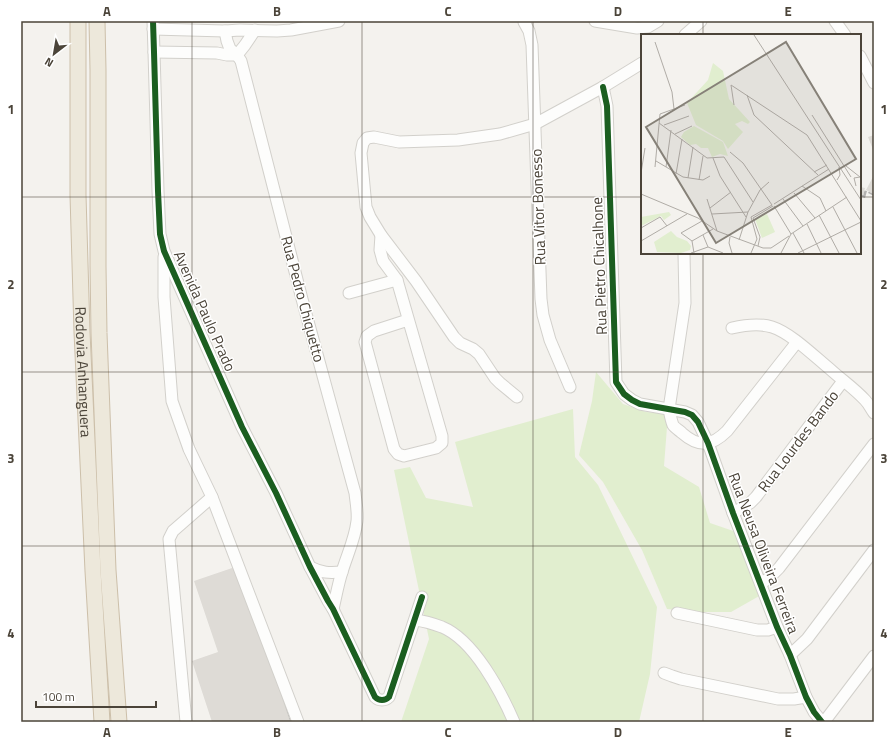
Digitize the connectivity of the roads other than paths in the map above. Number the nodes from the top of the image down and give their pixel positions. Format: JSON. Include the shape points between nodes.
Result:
{"nodes":[{"id":1,"x":70,"y":21,"type":"edge"},
{"id":2,"x":78,"y":21,"type":"edge"},
{"id":3,"x":97,"y":21,"type":"edge"},
{"id":4,"x":104,"y":21,"type":"edge"},
{"id":5,"x":334,"y":21,"type":"edge"},
{"id":6,"x":595,"y":21,"type":"edge"},
{"id":7,"x":658,"y":21,"type":"edge"},
{"id":8,"x":701,"y":21,"type":"edge"},
{"id":9,"x":835,"y":21,"type":"edge"},
{"id":10,"x":523,"y":22,"type":"edge"},
{"id":11,"x":153,"y":25,"type":"edge"},
{"id":12,"x":225,"y":30,"type":"junction"},
{"id":13,"x":256,"y":30,"type":"junction"},
{"id":14,"x":686,"y":34,"type":"edge"},
{"id":15,"x":844,"y":34,"type":"edge"},
{"id":16,"x":154,"y":52,"type":"junction"},
{"id":17,"x":237,"y":54,"type":"junction"},
{"id":18,"x":861,"y":57,"type":"edge"},
{"id":19,"x":78,"y":59,"type":"junction"},
{"id":20,"x":641,"y":64,"type":"edge"},
{"id":21,"x":98,"y":70,"type":"junction"},
{"id":22,"x":871,"y":71,"type":"edge"},
{"id":23,"x":874,"y":83,"type":"edge"},
{"id":24,"x":603,"y":87,"type":"junction"},
{"id":25,"x":535,"y":124,"type":"junction"},
{"id":26,"x":381,"y":235,"type":"junction"},
{"id":27,"x":164,"y":251,"type":"junction"},
{"id":28,"x":684,"y":254,"type":"edge"},
{"id":29,"x":174,"y":274,"type":"junction"},
{"id":30,"x":397,"y":280,"type":"junction"},
{"id":31,"x":349,"y":293,"type":"dead end"},
{"id":32,"x":164,"y":297,"type":"junction"},
{"id":33,"x":408,"y":320,"type":"junction"},
{"id":34,"x":732,"y":328,"type":"dead end"},
{"id":35,"x":797,"y":342,"type":"junction"},
{"id":36,"x":843,"y":381,"type":"junction"},
{"id":37,"x":570,"y":387,"type":"dead end"},
{"id":38,"x":517,"y":397,"type":"dead end"},
{"id":39,"x":669,"y":409,"type":"junction"},
{"id":40,"x":874,"y":413,"type":"edge"},
{"id":41,"x":708,"y":443,"type":"junction"},
{"id":42,"x":874,"y":444,"type":"edge"},
{"id":43,"x":212,"y":497,"type":"junction"},
{"id":44,"x":733,"y":513,"type":"junction"},
{"id":45,"x":874,"y":550,"type":"edge"},
{"id":46,"x":310,"y":567,"type":"junction"},
{"id":47,"x":342,"y":572,"type":"junction"},
{"id":48,"x":761,"y":584,"type":"junction"},
{"id":49,"x":322,"y":590,"type":"junction"},
{"id":50,"x":337,"y":592,"type":"junction"},
{"id":51,"x":422,"y":597,"type":"dead end"},
{"id":52,"x":333,"y":609,"type":"junction"},
{"id":53,"x":677,"y":612,"type":"dead end"},
{"id":54,"x":415,"y":620,"type":"junction"},
{"id":55,"x":778,"y":627,"type":"junction"},
{"id":56,"x":790,"y":655,"type":"junction"},
{"id":57,"x":874,"y":656,"type":"edge"},
{"id":58,"x":664,"y":673,"type":"dead end"},
{"id":59,"x":806,"y":697,"type":"junction"},
{"id":60,"x":102,"y":722,"type":"edge"},
{"id":61,"x":119,"y":722,"type":"edge"},
{"id":62,"x":186,"y":722,"type":"edge"},
{"id":63,"x":298,"y":722,"type":"edge"},
{"id":64,"x":514,"y":722,"type":"edge"},
{"id":65,"x":823,"y":722,"type":"edge"}],
"edges":[{"from":1,"to":19,"type":"highway","via":[[72,48]]},
{"from":2,"to":19,"type":"highway","name":"Rodovia Anhanguera"},
{"from":3,"to":21,"type":"highway","name":"Rodovia Anhanguera"},
{"from":4,"to":21,"type":"highway","via":[[104,62]]},
{"from":5,"to":13,"type":"street","via":[[291,30]]},
{"from":6,"to":7,"type":"street","via":[[637,28],[648,27]]},
{"from":8,"to":14,"type":"street"},
{"from":9,"to":15,"type":"street"},
{"from":10,"to":25,"type":"street","name":"Rua Vitor Bonesso","via":[[532,45]]},
{"from":11,"to":12,"type":"street"},
{"from":11,"to":16,"type":"street","name":"Avenida Paulo Prado"},
{"from":12,"to":13,"type":"street"},
{"from":12,"to":17,"type":"street","name":"Rua Pedro Chiquetto","via":[[230,49]]},
{"from":13,"to":17,"type":"street"},
{"from":16,"to":17,"type":"street"},
{"from":16,"to":27,"type":"street","name":"Avenida Paulo Prado","via":[[158,198],[160,234]]},
{"from":17,"to":47,"type":"street","name":"Rua Pedro Chiquetto","via":[[241,61],[355,493],[357,520]]},
{"from":18,"to":22,"type":"street"},
{"from":19,"to":60,"type":"highway","name":"Rodovia Anhanguera","via":[[82,332]]},
{"from":20,"to":24,"type":"street"},
{"from":21,"to":61,"type":"highway","name":"Rodovia Anhanguera","via":[[99,333],[109,578]]},
{"from":22,"to":23,"type":"street"},
{"from":24,"to":25,"type":"street"},
{"from":24,"to":39,"type":"street","name":"Rua Pietro Chicalhone","via":[[606,106],[616,382],[624,394],[636,402]]},
{"from":25,"to":26,"type":"street","via":[[500,134],[458,140],[399,142],[374,136],[367,138],[360,153],[366,206]]},
{"from":25,"to":37,"type":"street","name":"Rua Vitor Bonesso","via":[[544,315],[550,340]]},
{"from":26,"to":30,"type":"street","via":[[380,250],[383,261]]},
{"from":26,"to":38,"type":"street","via":[[454,337],[479,354],[495,378]]},
{"from":27,"to":29,"type":"street","name":"Avenida Paulo Prado"},
{"from":27,"to":32,"type":"street"},
{"from":28,"to":39,"type":"street","via":[[685,303]]},
{"from":29,"to":32,"type":"street"},
{"from":29,"to":46,"type":"street","name":"Avenida Paulo Prado","via":[[242,427]]},
{"from":30,"to":31,"type":"street"},
{"from":30,"to":33,"type":"street"},
{"from":32,"to":43,"type":"street","via":[[172,402],[189,449]]},
{"from":33,"to":33,"type":"street","via":[[442,443],[436,448],[404,456],[394,449],[365,342],[367,336],[374,331]]},
{"from":34,"to":35,"type":"street","via":[[766,326]]},
{"from":35,"to":36,"type":"street"},
{"from":35,"to":41,"type":"street","via":[[727,431],[720,438]]},
{"from":36,"to":40,"type":"street","via":[[865,400]]},
{"from":36,"to":44,"type":"street","name":"Rua Lourdes Bando","via":[[756,497]]},
{"from":39,"to":41,"type":"street","name":"Rua Neusa Oliveira Ferreira","via":[[692,415]]},
{"from":39,"to":41,"type":"street","via":[[674,425],[685,436],[697,443]]},
{"from":41,"to":44,"type":"street","name":"Rua Neusa Oliveira Ferreira"},
{"from":42,"to":48,"type":"street","via":[[779,568]]},
{"from":43,"to":62,"type":"street","via":[[173,532],[169,539]]},
{"from":43,"to":63,"type":"street"},
{"from":44,"to":48,"type":"street","name":"Rua Neusa Oliveira Ferreira"},
{"from":45,"to":56,"type":"street","via":[[807,638]]},
{"from":46,"to":47,"type":"street","via":[[327,573]]},
{"from":46,"to":49,"type":"street","name":"Avenida Paulo Prado"},
{"from":47,"to":50,"type":"street","name":"Rua Pedro Chiquetto"},
{"from":48,"to":55,"type":"street","name":"Rua Neusa Oliveira Ferreira"},
{"from":49,"to":50,"type":"street","via":[[328,594]]},
{"from":49,"to":52,"type":"street","name":"Avenida Paulo Prado"},
{"from":50,"to":52,"type":"street","name":"Rua Pedro Chiquetto"},
{"from":51,"to":54,"type":"street"},
{"from":52,"to":54,"type":"street","name":"Avenida Paulo Prado","via":[[375,697],[381,700],[389,697]]},
{"from":53,"to":55,"type":"street","via":[[757,630]]},
{"from":54,"to":64,"type":"street","via":[[443,627],[458,637],[475,654],[500,692]]},
{"from":55,"to":56,"type":"street","name":"Rua Neusa Oliveira Ferreira"},
{"from":56,"to":59,"type":"street","name":"Rua Neusa Oliveira Ferreira"},
{"from":57,"to":65,"type":"street"},
{"from":58,"to":59,"type":"street","via":[[681,679],[778,698]]},
{"from":59,"to":65,"type":"street","name":"Rua Neusa Oliveira Ferreira"}]}
